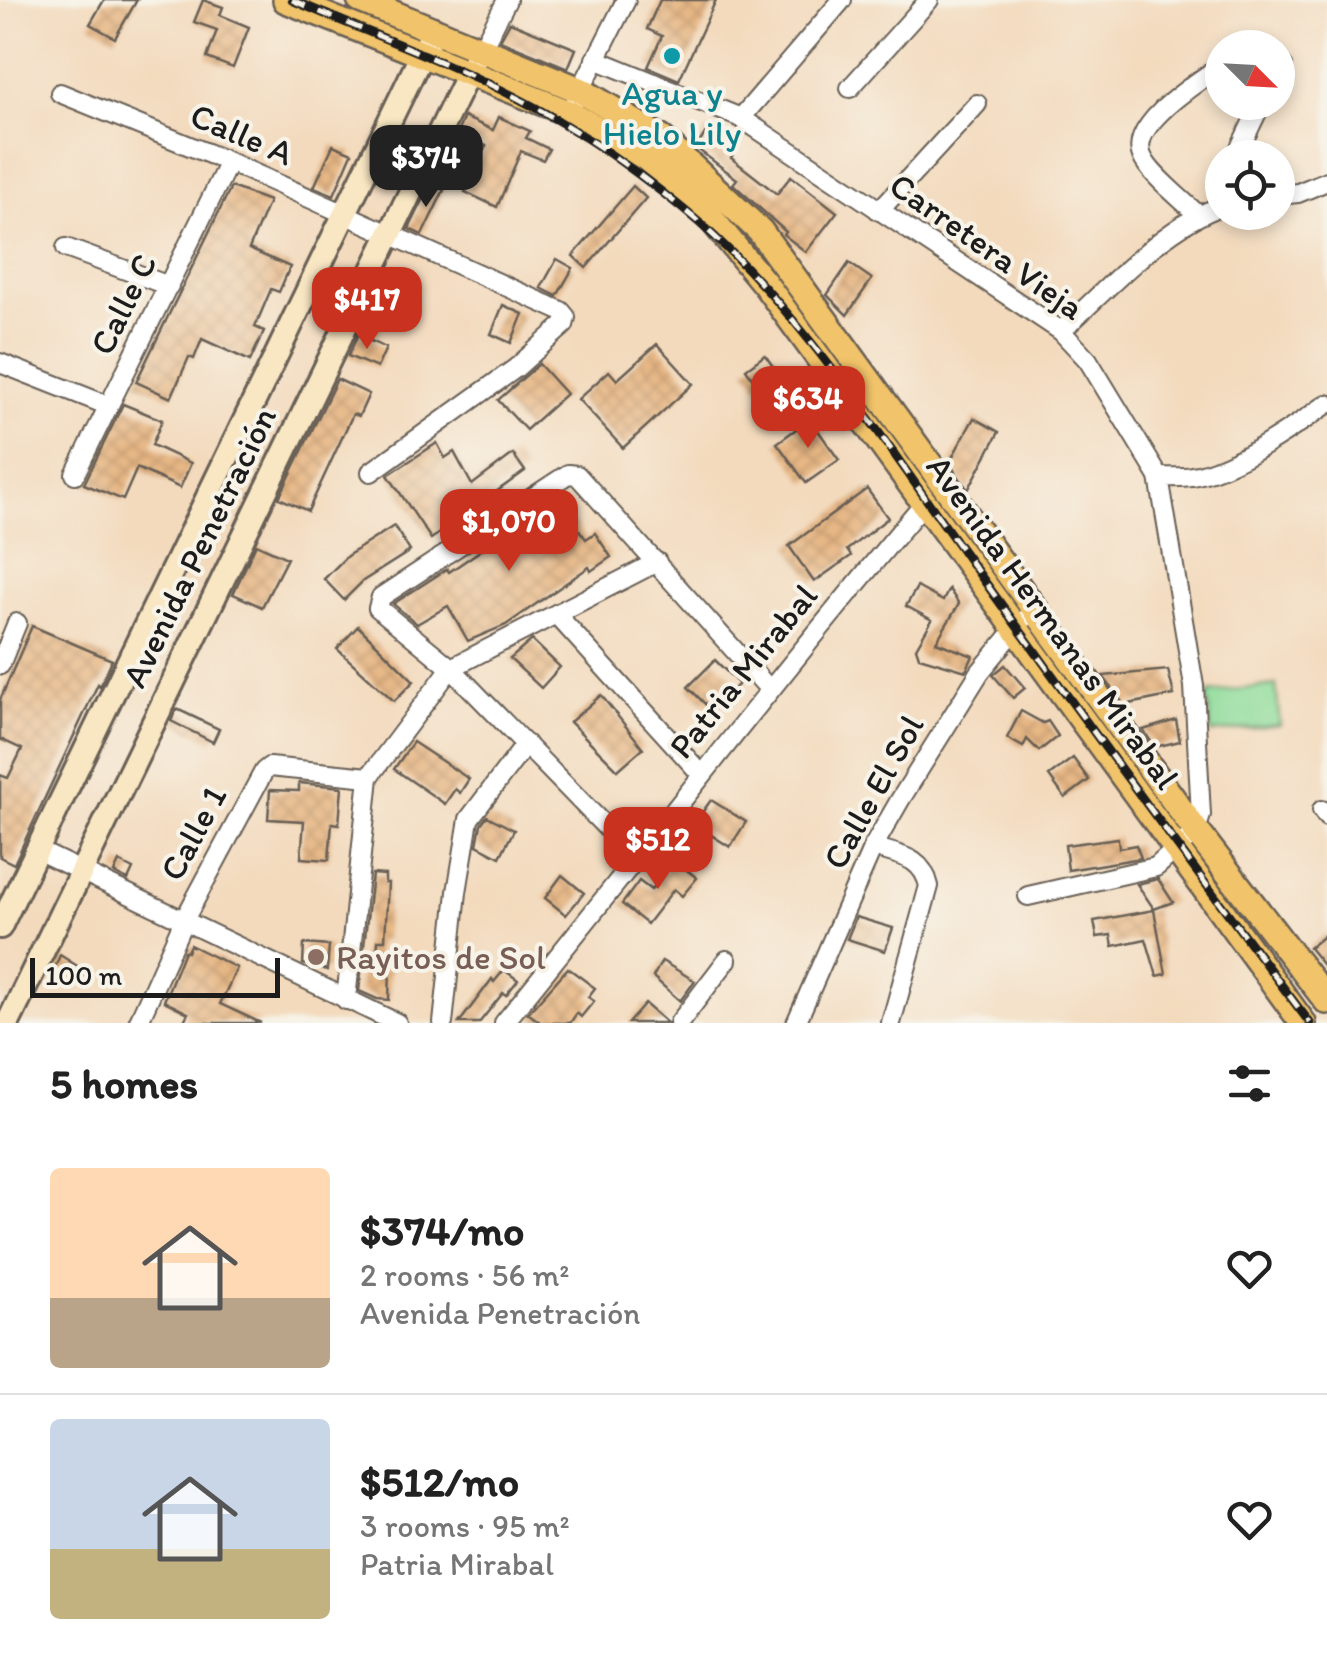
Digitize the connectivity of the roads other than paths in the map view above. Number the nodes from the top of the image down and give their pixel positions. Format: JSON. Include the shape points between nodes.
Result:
{"nodes":[{"id":1,"x":286,"y":0,"type":"edge"},
{"id":2,"x":360,"y":0,"type":"edge"},
{"id":3,"x":507,"y":0,"type":"edge"},
{"id":4,"x":626,"y":0,"type":"edge"},
{"id":5,"x":842,"y":0,"type":"edge"},
{"id":6,"x":929,"y":0,"type":"edge"},
{"id":7,"x":434,"y":29,"type":"junction"},
{"id":8,"x":482,"y":48,"type":"junction"},
{"id":9,"x":422,"y":55,"type":"junction"},
{"id":10,"x":596,"y":60,"type":"junction"},
{"id":11,"x":467,"y":70,"type":"junction"},
{"id":12,"x":1205,"y":77,"type":"edge"},
{"id":13,"x":850,"y":88,"type":"dead end"},
{"id":14,"x":60,"y":93,"type":"dead end"},
{"id":15,"x":575,"y":102,"type":"junction"},
{"id":16,"x":976,"y":104,"type":"dead end"},
{"id":17,"x":741,"y":118,"type":"junction"},
{"id":18,"x":229,"y":162,"type":"junction"},
{"id":19,"x":1327,"y":181,"type":"edge"},
{"id":20,"x":1295,"y":193,"type":"edge"},
{"id":21,"x":1205,"y":199,"type":"edge"},
{"id":22,"x":880,"y":211,"type":"junction"},
{"id":23,"x":1205,"y":212,"type":"edge"},
{"id":24,"x":346,"y":214,"type":"junction"},
{"id":25,"x":390,"y":234,"type":"junction"},
{"id":26,"x":66,"y":248,"type":"dead end"},
{"id":27,"x":169,"y":286,"type":"junction"},
{"id":28,"x":1061,"y":331,"type":"junction"},
{"id":29,"x":0,"y":363,"type":"edge"},
{"id":30,"x":1327,"y":404,"type":"edge"},
{"id":31,"x":109,"y":406,"type":"junction"},
{"id":32,"x":370,"y":472,"type":"dead end"},
{"id":33,"x":75,"y":474,"type":"dead end"},
{"id":34,"x":1159,"y":477,"type":"junction"},
{"id":35,"x":927,"y":507,"type":"junction"},
{"id":36,"x":657,"y":562,"type":"junction"},
{"id":37,"x":1036,"y":610,"type":"junction"},
{"id":38,"x":556,"y":614,"type":"junction"},
{"id":39,"x":17,"y":623,"type":"dead end"},
{"id":40,"x":1014,"y":628,"type":"junction"},
{"id":41,"x":0,"y":665,"type":"edge"},
{"id":42,"x":451,"y":668,"type":"junction"},
{"id":43,"x":774,"y":686,"type":"junction"},
{"id":44,"x":526,"y":744,"type":"junction"},
{"id":45,"x":701,"y":774,"type":"junction"},
{"id":46,"x":369,"y":777,"type":"junction"},
{"id":47,"x":1196,"y":831,"type":"junction"},
{"id":48,"x":874,"y":847,"type":"junction"},
{"id":49,"x":37,"y":850,"type":"junction"},
{"id":50,"x":1174,"y":851,"type":"junction"},
{"id":51,"x":638,"y":859,"type":"junction"},
{"id":52,"x":80,"y":872,"type":"junction"},
{"id":53,"x":1028,"y":896,"type":"dead end"},
{"id":54,"x":183,"y":922,"type":"junction"},
{"id":55,"x":0,"y":927,"type":"edge"},
{"id":56,"x":727,"y":960,"type":"dead end"},
{"id":57,"x":346,"y":1000,"type":"junction"},
{"id":58,"x":1327,"y":1002,"type":"edge"},
{"id":59,"x":146,"y":1021,"type":"edge"},
{"id":60,"x":8,"y":1023,"type":"edge"},
{"id":61,"x":397,"y":1023,"type":"edge"},
{"id":62,"x":444,"y":1023,"type":"edge"},
{"id":63,"x":504,"y":1023,"type":"edge"},
{"id":64,"x":679,"y":1023,"type":"edge"},
{"id":65,"x":796,"y":1023,"type":"edge"},
{"id":66,"x":891,"y":1023,"type":"edge"},
{"id":67,"x":1303,"y":1023,"type":"edge"}],
"edges":[{"from":1,"to":9,"type":"main road","name":"Avenida Hermanas Mirabal"},
{"from":2,"to":7,"type":"main road","name":"Avenida Hermanas Mirabal"},
{"from":3,"to":8,"type":"street"},
{"from":4,"to":10,"type":"street"},
{"from":5,"to":17,"type":"street"},
{"from":6,"to":13,"type":"street"},
{"from":7,"to":8,"type":"main road","name":"Avenida Hermanas Mirabal"},
{"from":7,"to":9,"type":"street","name":"Avenida Penetración"},
{"from":8,"to":11,"type":"street","name":"Avenida Penetración"},
{"from":8,"to":15,"type":"main road","name":"Avenida Hermanas Mirabal"},
{"from":9,"to":11,"type":"main road","name":"Avenida Hermanas Mirabal"},
{"from":9,"to":24,"type":"street","name":"Avenida Penetración"},
{"from":10,"to":15,"type":"street"},
{"from":10,"to":17,"type":"street","name":"Carretera Vieja"},
{"from":11,"to":15,"type":"main road","name":"Avenida Hermanas Mirabal"},
{"from":11,"to":25,"type":"street","name":"Avenida Penetración"},
{"from":12,"to":21,"type":"street","via":[[1168,104],[1140,144],[1143,160]]},
{"from":14,"to":18,"type":"street","name":"Calle A"},
{"from":15,"to":35,"type":"main road","name":"Avenida Hermanas Mirabal","via":[[690,193],[765,284]]},
{"from":15,"to":37,"type":"main road","name":"Avenida Hermanas Mirabal","via":[[662,139],[760,231]]},
{"from":16,"to":22,"type":"street"},
{"from":17,"to":22,"type":"street","name":"Carretera Vieja"},
{"from":18,"to":24,"type":"street","name":"Calle A"},
{"from":18,"to":27,"type":"street","name":"Calle C"},
{"from":19,"to":20,"type":"street"},
{"from":22,"to":28,"type":"street","name":"Carretera Vieja"},
{"from":23,"to":28,"type":"street"},
{"from":24,"to":25,"type":"street","name":"Calle A"},
{"from":24,"to":49,"type":"street","name":"Avenida Penetración"},
{"from":25,"to":32,"type":"street","name":"Calle A","via":[[566,317],[516,368]]},
{"from":25,"to":52,"type":"street","name":"Avenida Penetración"},
{"from":26,"to":27,"type":"street"},
{"from":27,"to":31,"type":"street","name":"Calle C"},
{"from":28,"to":34,"type":"street","name":"Carretera Vieja","via":[[1088,360]]},
{"from":29,"to":31,"type":"street"},
{"from":30,"to":34,"type":"street","via":[[1286,434],[1222,465],[1194,476]]},
{"from":31,"to":33,"type":"street","name":"Calle C"},
{"from":34,"to":47,"type":"street","name":"Carretera Vieja","via":[[1194,686],[1201,815]]},
{"from":35,"to":40,"type":"main road","name":"Avenida Hermanas Mirabal"},
{"from":35,"to":43,"type":"street","name":"Patria Mirabal"},
{"from":36,"to":38,"type":"street"},
{"from":36,"to":42,"type":"street","via":[[584,481],[568,474],[378,602]]},
{"from":36,"to":43,"type":"street"},
{"from":37,"to":40,"type":"street","name":"Calle El Sol"},
{"from":37,"to":47,"type":"main road","name":"Avenida Hermanas Mirabal"},
{"from":38,"to":42,"type":"street"},
{"from":38,"to":45,"type":"street"},
{"from":39,"to":41,"type":"street"},
{"from":40,"to":48,"type":"street","name":"Calle El Sol"},
{"from":40,"to":50,"type":"main road","name":"Avenida Hermanas Mirabal"},
{"from":42,"to":44,"type":"street"},
{"from":42,"to":46,"type":"street"},
{"from":43,"to":45,"type":"street","name":"Patria Mirabal"},
{"from":44,"to":51,"type":"street"},
{"from":44,"to":62,"type":"street","via":[[469,819]]},
{"from":45,"to":51,"type":"street","name":"Patria Mirabal"},
{"from":46,"to":54,"type":"street","name":"Calle 1","via":[[266,768]]},
{"from":46,"to":57,"type":"street"},
{"from":47,"to":50,"type":"street"},
{"from":47,"to":58,"type":"main road","name":"Avenida Hermanas Mirabal"},
{"from":48,"to":65,"type":"street","name":"Calle El Sol"},
{"from":48,"to":66,"type":"street","via":[[916,861],[929,886]]},
{"from":49,"to":52,"type":"street"},
{"from":49,"to":55,"type":"street","name":"Avenida Penetración"},
{"from":50,"to":53,"type":"street","via":[[1156,866]]},
{"from":50,"to":67,"type":"main road","name":"Avenida Hermanas Mirabal"},
{"from":51,"to":63,"type":"street","name":"Patria Mirabal"},
{"from":52,"to":54,"type":"street"},
{"from":52,"to":60,"type":"street","name":"Avenida Penetración"},
{"from":54,"to":57,"type":"street"},
{"from":54,"to":59,"type":"street","name":"Calle 1"},
{"from":56,"to":64,"type":"street"},
{"from":57,"to":61,"type":"street"}]}
